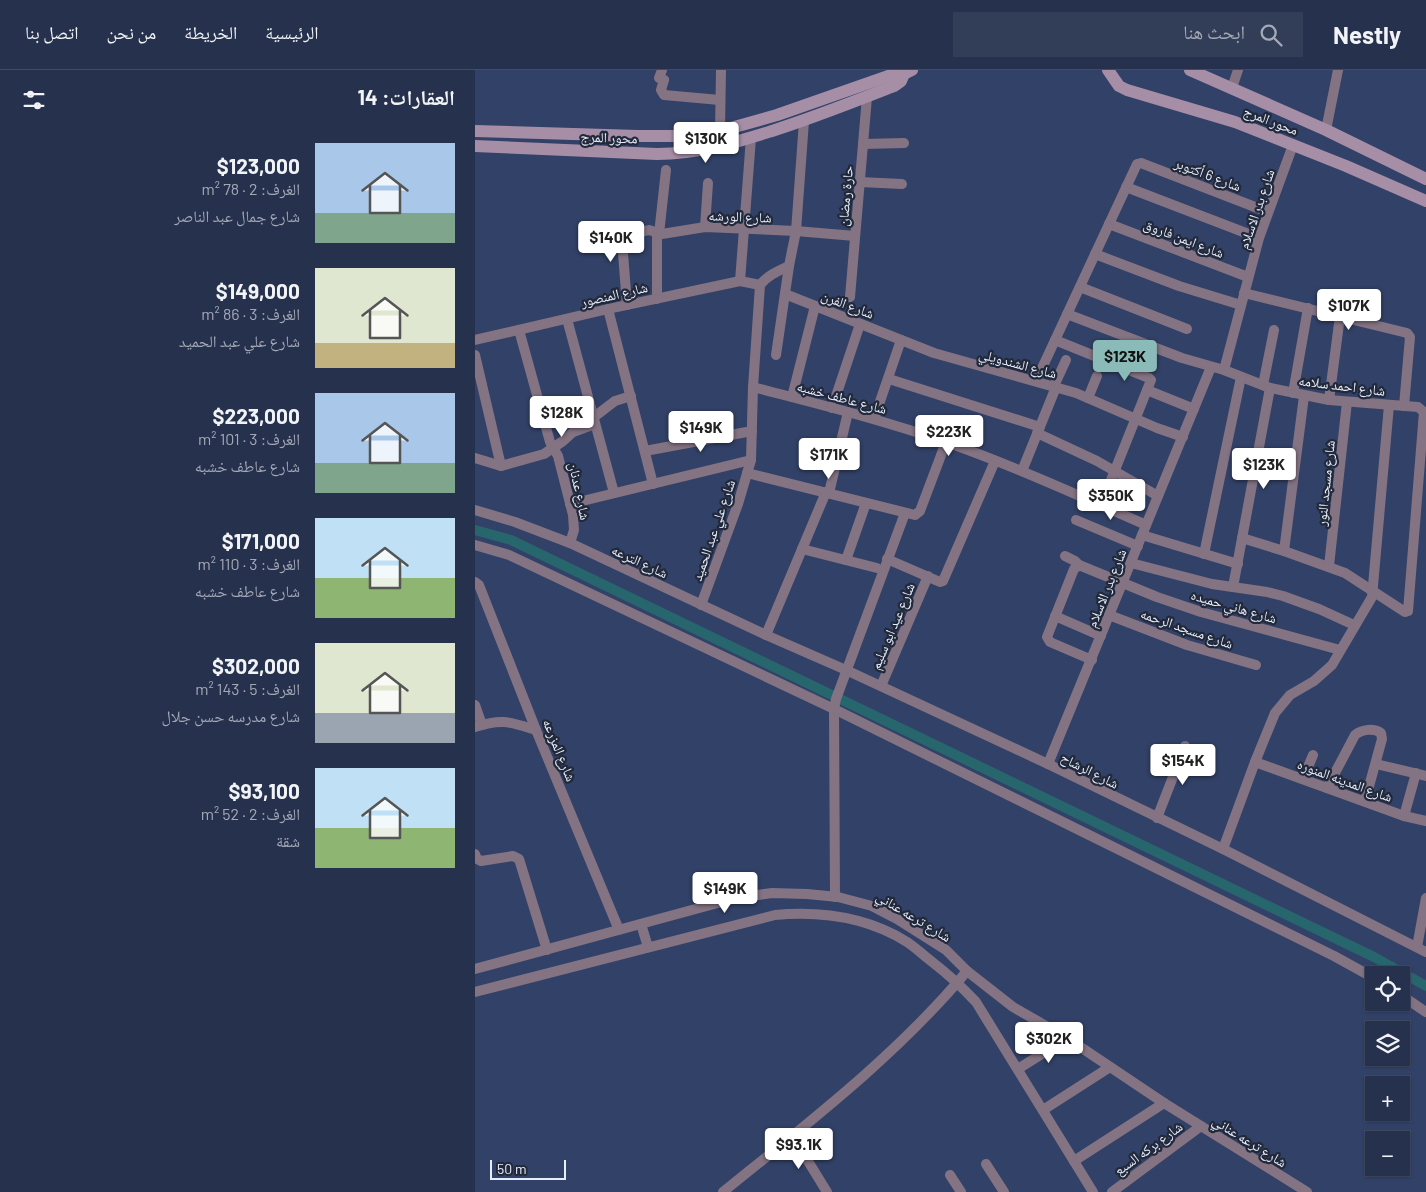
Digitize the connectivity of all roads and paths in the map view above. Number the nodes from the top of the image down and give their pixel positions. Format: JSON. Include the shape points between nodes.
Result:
{"nodes":[{"id":1,"x":662,"y":70,"type":"edge"},
{"id":2,"x":721,"y":70,"type":"edge"},
{"id":3,"x":1108,"y":70,"type":"edge"},
{"id":4,"x":1190,"y":70,"type":"edge"},
{"id":5,"x":1238,"y":70,"type":"edge"},
{"id":6,"x":1338,"y":70,"type":"edge"},
{"id":7,"x":908,"y":72,"type":"edge"},
{"id":8,"x":1232,"y":88,"type":"junction"},
{"id":9,"x":867,"y":97,"type":"junction"},
{"id":10,"x":720,"y":100,"type":"junction"},
{"id":11,"x":804,"y":121,"type":"junction"},
{"id":12,"x":1325,"y":130,"type":"junction"},
{"id":13,"x":475,"y":131,"type":"edge"},
{"id":14,"x":720,"y":131,"type":"junction"},
{"id":15,"x":751,"y":138,"type":"junction"},
{"id":16,"x":904,"y":143,"type":"dead end"},
{"id":17,"x":863,"y":144,"type":"junction"},
{"id":18,"x":1293,"y":145,"type":"junction"},
{"id":19,"x":475,"y":146,"type":"edge"},
{"id":20,"x":666,"y":170,"type":"dead end"},
{"id":21,"x":1426,"y":179,"type":"edge"},
{"id":22,"x":860,"y":182,"type":"junction"},
{"id":23,"x":708,"y":183,"type":"dead end"},
{"id":24,"x":902,"y":184,"type":"dead end"},
{"id":25,"x":1126,"y":187,"type":"junction"},
{"id":26,"x":1426,"y":201,"type":"edge"},
{"id":27,"x":1268,"y":212,"type":"junction"},
{"id":28,"x":1109,"y":224,"type":"junction"},
{"id":29,"x":705,"y":228,"type":"junction"},
{"id":30,"x":744,"y":230,"type":"junction"},
{"id":31,"x":796,"y":231,"type":"junction"},
{"id":32,"x":658,"y":233,"type":"junction"},
{"id":33,"x":855,"y":236,"type":"junction"},
{"id":34,"x":1259,"y":238,"type":"junction"},
{"id":35,"x":1095,"y":254,"type":"junction"},
{"id":36,"x":789,"y":266,"type":"junction"},
{"id":37,"x":1248,"y":278,"type":"junction"},
{"id":38,"x":740,"y":281,"type":"junction"},
{"id":39,"x":760,"y":285,"type":"junction"},
{"id":40,"x":1080,"y":287,"type":"junction"},
{"id":41,"x":1244,"y":293,"type":"junction"},
{"id":42,"x":785,"y":294,"type":"junction"},
{"id":43,"x":850,"y":297,"type":"dead end"},
{"id":44,"x":657,"y":299,"type":"junction"},
{"id":45,"x":627,"y":305,"type":"junction"},
{"id":46,"x":1241,"y":305,"type":"junction"},
{"id":47,"x":815,"y":306,"type":"junction"},
{"id":48,"x":1308,"y":308,"type":"junction"},
{"id":49,"x":608,"y":309,"type":"junction"},
{"id":50,"x":1067,"y":314,"type":"junction"},
{"id":51,"x":1340,"y":316,"type":"junction"},
{"id":52,"x":567,"y":319,"type":"junction"},
{"id":53,"x":860,"y":324,"type":"junction"},
{"id":54,"x":1187,"y":329,"type":"dead end"},
{"id":55,"x":519,"y":330,"type":"junction"},
{"id":56,"x":1274,"y":330,"type":"dead end"},
{"id":57,"x":475,"y":340,"type":"edge"},
{"id":58,"x":901,"y":340,"type":"junction"},
{"id":59,"x":1055,"y":340,"type":"junction"},
{"id":60,"x":776,"y":354,"type":"dead end"},
{"id":61,"x":475,"y":355,"type":"edge"},
{"id":62,"x":1065,"y":360,"type":"dead end"},
{"id":63,"x":1211,"y":367,"type":"junction"},
{"id":64,"x":1224,"y":370,"type":"junction"},
{"id":65,"x":1097,"y":376,"type":"dead end"},
{"id":66,"x":1241,"y":377,"type":"junction"},
{"id":67,"x":889,"y":379,"type":"junction"},
{"id":68,"x":1036,"y":381,"type":"junction"},
{"id":69,"x":1266,"y":386,"type":"junction"},
{"id":70,"x":753,"y":387,"type":"junction"},
{"id":71,"x":1055,"y":387,"type":"junction"},
{"id":72,"x":1147,"y":390,"type":"junction"},
{"id":73,"x":1293,"y":394,"type":"junction"},
{"id":74,"x":631,"y":396,"type":"junction"},
{"id":75,"x":1304,"y":396,"type":"junction"},
{"id":76,"x":792,"y":397,"type":"junction"},
{"id":77,"x":1088,"y":398,"type":"junction"},
{"id":78,"x":1329,"y":400,"type":"junction"},
{"id":79,"x":1347,"y":402,"type":"junction"},
{"id":80,"x":1389,"y":405,"type":"junction"},
{"id":81,"x":1404,"y":406,"type":"junction"},
{"id":82,"x":832,"y":408,"type":"junction"},
{"id":83,"x":1194,"y":409,"type":"junction"},
{"id":84,"x":848,"y":412,"type":"junction"},
{"id":85,"x":1136,"y":418,"type":"junction"},
{"id":86,"x":874,"y":419,"type":"junction"},
{"id":87,"x":595,"y":420,"type":"junction"},
{"id":88,"x":1038,"y":430,"type":"junction"},
{"id":89,"x":752,"y":431,"type":"junction"},
{"id":90,"x":1183,"y":437,"type":"junction"},
{"id":91,"x":946,"y":442,"type":"junction"},
{"id":92,"x":553,"y":448,"type":"junction"},
{"id":93,"x":645,"y":451,"type":"junction"},
{"id":94,"x":475,"y":458,"type":"edge"},
{"id":95,"x":751,"y":460,"type":"junction"},
{"id":96,"x":995,"y":461,"type":"junction"},
{"id":97,"x":501,"y":466,"type":"junction"},
{"id":98,"x":1022,"y":471,"type":"junction"},
{"id":99,"x":1114,"y":472,"type":"junction"},
{"id":100,"x":747,"y":473,"type":"junction"},
{"id":101,"x":653,"y":484,"type":"junction"},
{"id":102,"x":614,"y":493,"type":"junction"},
{"id":103,"x":828,"y":493,"type":"junction"},
{"id":104,"x":1158,"y":496,"type":"junction"},
{"id":105,"x":866,"y":503,"type":"junction"},
{"id":106,"x":570,"y":504,"type":"junction"},
{"id":107,"x":1101,"y":505,"type":"junction"},
{"id":108,"x":475,"y":510,"type":"edge"},
{"id":109,"x":905,"y":513,"type":"junction"},
{"id":110,"x":1075,"y":520,"type":"dead end"},
{"id":111,"x":1144,"y":530,"type":"junction"},
{"id":112,"x":1243,"y":538,"type":"junction"},
{"id":113,"x":570,"y":543,"type":"junction"},
{"id":114,"x":475,"y":545,"type":"edge"},
{"id":115,"x":1138,"y":546,"type":"junction"},
{"id":116,"x":802,"y":549,"type":"junction"},
{"id":117,"x":1284,"y":550,"type":"junction"},
{"id":118,"x":1204,"y":554,"type":"junction"},
{"id":119,"x":1065,"y":556,"type":"dead end"},
{"id":120,"x":887,"y":559,"type":"junction"},
{"id":121,"x":847,"y":560,"type":"junction"},
{"id":122,"x":1131,"y":563,"type":"junction"},
{"id":123,"x":1238,"y":564,"type":"junction"},
{"id":124,"x":1079,"y":566,"type":"junction"},
{"id":125,"x":1329,"y":566,"type":"junction"},
{"id":126,"x":877,"y":568,"type":"dead end"},
{"id":127,"x":928,"y":576,"type":"junction"},
{"id":128,"x":475,"y":582,"type":"edge"},
{"id":129,"x":1122,"y":584,"type":"junction"},
{"id":130,"x":1233,"y":587,"type":"junction"},
{"id":131,"x":1372,"y":592,"type":"junction"},
{"id":132,"x":701,"y":605,"type":"junction"},
{"id":133,"x":1109,"y":615,"type":"junction"},
{"id":134,"x":1055,"y":616,"type":"junction"},
{"id":135,"x":1354,"y":625,"type":"junction"},
{"id":136,"x":766,"y":636,"type":"junction"},
{"id":137,"x":1101,"y":636,"type":"junction"},
{"id":138,"x":1340,"y":650,"type":"junction"},
{"id":139,"x":1092,"y":660,"type":"junction"},
{"id":140,"x":1256,"y":665,"type":"dead end"},
{"id":141,"x":846,"y":670,"type":"junction"},
{"id":142,"x":881,"y":686,"type":"junction"},
{"id":143,"x":835,"y":704,"type":"junction"},
{"id":144,"x":475,"y":705,"type":"edge"},
{"id":145,"x":478,"y":726,"type":"edge"},
{"id":146,"x":536,"y":730,"type":"junction"},
{"id":147,"x":1185,"y":746,"type":"dead end"},
{"id":148,"x":1313,"y":755,"type":"dead end"},
{"id":149,"x":1255,"y":762,"type":"junction"},
{"id":150,"x":1048,"y":764,"type":"junction"},
{"id":151,"x":1376,"y":764,"type":"junction"},
{"id":152,"x":1421,"y":774,"type":"edge"},
{"id":153,"x":1303,"y":779,"type":"junction"},
{"id":154,"x":1327,"y":788,"type":"junction"},
{"id":155,"x":1365,"y":802,"type":"junction"},
{"id":156,"x":1404,"y":816,"type":"junction"},
{"id":157,"x":1157,"y":818,"type":"junction"},
{"id":158,"x":1426,"y":821,"type":"edge"},
{"id":159,"x":1223,"y":849,"type":"junction"},
{"id":160,"x":475,"y":854,"type":"edge"},
{"id":161,"x":835,"y":896,"type":"junction"},
{"id":162,"x":1426,"y":898,"type":"edge"},
{"id":163,"x":641,"y":924,"type":"junction"},
{"id":164,"x":619,"y":930,"type":"junction"},
{"id":165,"x":648,"y":947,"type":"junction"},
{"id":166,"x":547,"y":950,"type":"junction"},
{"id":167,"x":1421,"y":950,"type":"edge"},
{"id":168,"x":475,"y":969,"type":"edge"},
{"id":169,"x":967,"y":971,"type":"junction"},
{"id":170,"x":1365,"y":973,"type":"edge"},
{"id":171,"x":958,"y":982,"type":"junction"},
{"id":172,"x":475,"y":992,"type":"edge"},
{"id":173,"x":1410,"y":1001,"type":"edge"},
{"id":174,"x":1426,"y":1012,"type":"edge"},
{"id":175,"x":1067,"y":1038,"type":"junction"},
{"id":176,"x":1110,"y":1067,"type":"junction"},
{"id":177,"x":1017,"y":1069,"type":"junction"},
{"id":178,"x":1164,"y":1103,"type":"junction"},
{"id":179,"x":1043,"y":1110,"type":"junction"},
{"id":180,"x":1201,"y":1126,"type":"junction"},
{"id":181,"x":792,"y":1135,"type":"junction"},
{"id":182,"x":1074,"y":1161,"type":"junction"},
{"id":183,"x":986,"y":1164,"type":"dead end"},
{"id":184,"x":950,"y":1175,"type":"dead end"},
{"id":185,"x":723,"y":1192,"type":"edge"},
{"id":186,"x":827,"y":1192,"type":"edge"},
{"id":187,"x":961,"y":1192,"type":"edge"},
{"id":188,"x":1004,"y":1192,"type":"edge"},
{"id":189,"x":1093,"y":1192,"type":"edge"},
{"id":190,"x":1112,"y":1192,"type":"edge"},
{"id":191,"x":1307,"y":1192,"type":"edge"}],
"edges":[{"from":1,"to":10,"type":"street","via":[[659,78],[664,80],[661,90],[664,95]]},
{"from":2,"to":10,"type":"street"},
{"from":3,"to":18,"type":"main road","name":"محور المرج","via":[[1119,86],[1127,90],[1235,122]]},
{"from":4,"to":8,"type":"main road","name":"محور المرج"},
{"from":5,"to":8,"type":"street"},
{"from":6,"to":12,"type":"street"},
{"from":7,"to":9,"type":"main road","name":"محور المرج","via":[[897,84]]},
{"from":7,"to":14,"type":"main road","name":"محور المرج"},
{"from":8,"to":12,"type":"main road","name":"محور المرج"},
{"from":9,"to":11,"type":"main road","name":"محور المرج"},
{"from":9,"to":17,"type":"street","name":"حارة رمضان"},
{"from":10,"to":14,"type":"street"},
{"from":11,"to":15,"type":"main road","name":"محور المرج"},
{"from":11,"to":31,"type":"street"},
{"from":12,"to":21,"type":"main road","name":"محور المرج"},
{"from":13,"to":14,"type":"main road","name":"محور المرج","via":[[674,137]]},
{"from":15,"to":19,"type":"main road","name":"محور المرج","via":[[712,149],[670,154]]},
{"from":15,"to":30,"type":"street"},
{"from":16,"to":17,"type":"street"},
{"from":17,"to":22,"type":"street","name":"حارة رمضان"},
{"from":18,"to":26,"type":"main road","name":"محور المرج"},
{"from":18,"to":27,"type":"street","name":"شارع بدر الاسلام"},
{"from":20,"to":32,"type":"street"},
{"from":22,"to":24,"type":"street"},
{"from":22,"to":33,"type":"street","name":"حارة رمضان"},
{"from":23,"to":29,"type":"street"},
{"from":25,"to":27,"type":"street","name":"شارع 6 أكتوبر","via":[[1137,164],[1141,163]]},
{"from":25,"to":28,"type":"street"},
{"from":25,"to":34,"type":"street"},
{"from":27,"to":34,"type":"street","name":"شارع بدر الاسلام"},
{"from":28,"to":35,"type":"street"},
{"from":28,"to":37,"type":"street","name":"شارع ايمن فاروق"},
{"from":29,"to":30,"type":"street","name":"شارع الورشه"},
{"from":29,"to":32,"type":"street","name":"شارع الورشه"},
{"from":30,"to":31,"type":"street","name":"شارع الورشه"},
{"from":30,"to":38,"type":"street"},
{"from":31,"to":33,"type":"street","name":"شارع الورشه"},
{"from":31,"to":36,"type":"street"},
{"from":32,"to":44,"type":"street"},
{"from":32,"to":45,"type":"street","name":"شارع الورشه","via":[[651,230],[625,236],[622,240]]},
{"from":33,"to":43,"type":"street","name":"حارة رمضان"},
{"from":34,"to":37,"type":"street","name":"شارع بدر الاسلام"},
{"from":35,"to":40,"type":"street"},
{"from":35,"to":46,"type":"street","via":[[1179,286]]},
{"from":36,"to":39,"type":"street"},
{"from":36,"to":42,"type":"street"},
{"from":37,"to":41,"type":"street","name":"شارع بدر الاسلام"},
{"from":38,"to":39,"type":"street","name":"شارع المنصور"},
{"from":38,"to":44,"type":"street","name":"شارع المنصور"},
{"from":39,"to":70,"type":"street","name":"شارع علي عبد الحميد"},
{"from":40,"to":50,"type":"street"},
{"from":40,"to":54,"type":"street"},
{"from":41,"to":46,"type":"street","name":"شارع بدر الاسلام"},
{"from":41,"to":48,"type":"street"},
{"from":42,"to":47,"type":"street","name":"شارع الفرن"},
{"from":42,"to":60,"type":"street"},
{"from":44,"to":45,"type":"street","name":"شارع المنصور"},
{"from":45,"to":49,"type":"street","name":"شارع المنصور"},
{"from":46,"to":64,"type":"street","name":"شارع بدر الاسلام"},
{"from":47,"to":53,"type":"street","name":"شارع الفرن"},
{"from":47,"to":76,"type":"street"},
{"from":48,"to":51,"type":"street"},
{"from":48,"to":73,"type":"street"},
{"from":49,"to":52,"type":"street","name":"شارع المنصور"},
{"from":49,"to":74,"type":"street"},
{"from":50,"to":59,"type":"street"},
{"from":50,"to":63,"type":"street","name":"شارع احمد سلامه"},
{"from":51,"to":78,"type":"street"},
{"from":51,"to":81,"type":"street","via":[[1409,335]]},
{"from":52,"to":55,"type":"street","name":"شارع المنصور"},
{"from":52,"to":87,"type":"street"},
{"from":53,"to":58,"type":"street","name":"شارع الفرن"},
{"from":53,"to":82,"type":"street"},
{"from":55,"to":57,"type":"street","name":"شارع المنصور"},
{"from":55,"to":92,"type":"street","name":"شارع عدنان"},
{"from":56,"to":69,"type":"street"},
{"from":58,"to":67,"type":"street"},
{"from":58,"to":68,"type":"street","name":"شارع الشندويلي","via":[[951,359]]},
{"from":59,"to":68,"type":"street"},
{"from":59,"to":72,"type":"street","via":[[1149,378]]},
{"from":61,"to":97,"type":"street"},
{"from":62,"to":71,"type":"street"},
{"from":63,"to":64,"type":"street","name":"شارع احمد سلامه"},
{"from":63,"to":83,"type":"street","name":"شارع بدر الاسلام"},
{"from":64,"to":66,"type":"street","name":"شارع احمد سلامه"},
{"from":65,"to":77,"type":"street"},
{"from":66,"to":69,"type":"street","name":"شارع احمد سلامه"},
{"from":66,"to":118,"type":"street"},
{"from":67,"to":86,"type":"street"},
{"from":67,"to":88,"type":"street"},
{"from":68,"to":71,"type":"street","name":"شارع الشندويلي"},
{"from":69,"to":73,"type":"street","name":"شارع احمد سلامه"},
{"from":69,"to":112,"type":"street"},
{"from":70,"to":76,"type":"street","name":"شارع عاطف خشبه"},
{"from":70,"to":89,"type":"street","name":"شارع علي عبد الحميد"},
{"from":71,"to":77,"type":"street","name":"شارع الشندويلي"},
{"from":71,"to":88,"type":"street"},
{"from":72,"to":83,"type":"street"},
{"from":72,"to":85,"type":"street"},
{"from":73,"to":75,"type":"street","name":"شارع احمد سلامه"},
{"from":74,"to":87,"type":"street","via":[[615,401]]},
{"from":74,"to":93,"type":"street"},
{"from":75,"to":78,"type":"street","name":"شارع احمد سلامه"},
{"from":75,"to":117,"type":"street"},
{"from":76,"to":82,"type":"street","name":"شارع عاطف خشبه"},
{"from":77,"to":85,"type":"street","name":"شارع الشندويلي"},
{"from":78,"to":79,"type":"street","name":"شارع احمد سلامه"},
{"from":79,"to":80,"type":"street","name":"شارع احمد سلامه"},
{"from":79,"to":125,"type":"street","name":"شارع مسجد النور"},
{"from":80,"to":81,"type":"street","name":"شارع احمد سلامه"},
{"from":80,"to":131,"type":"street"},
{"from":81,"to":131,"type":"street","name":"شارع احمد سلامه","via":[[1421,408],[1425,416],[1408,611]]},
{"from":82,"to":84,"type":"street","name":"شارع عاطف خشبه"},
{"from":83,"to":90,"type":"street","name":"شارع بدر الاسلام"},
{"from":84,"to":86,"type":"street","name":"شارع عاطف خشبه"},
{"from":84,"to":103,"type":"street"},
{"from":85,"to":90,"type":"street","name":"شارع الشندويلي"},
{"from":85,"to":99,"type":"street"},
{"from":86,"to":91,"type":"street","name":"شارع عاطف خشبه"},
{"from":87,"to":92,"type":"street"},
{"from":87,"to":102,"type":"street"},
{"from":88,"to":98,"type":"street"},
{"from":88,"to":99,"type":"street"},
{"from":89,"to":93,"type":"street"},
{"from":89,"to":95,"type":"street","name":"شارع علي عبد الحميد"},
{"from":90,"to":104,"type":"street","name":"شارع بدر الاسلام"},
{"from":91,"to":96,"type":"street","name":"شارع عاطف خشبه"},
{"from":91,"to":109,"type":"street","via":[[919,513]]},
{"from":92,"to":97,"type":"street"},
{"from":92,"to":106,"type":"street","name":"شارع عدنان"},
{"from":93,"to":101,"type":"street"},
{"from":94,"to":97,"type":"street"},
{"from":95,"to":100,"type":"street","name":"شارع علي عبد الحميد"},
{"from":95,"to":101,"type":"street"},
{"from":96,"to":98,"type":"street","name":"شارع عاطف خشبه"},
{"from":96,"to":127,"type":"street","via":[[943,581]]},
{"from":98,"to":107,"type":"street","name":"شارع عاطف خشبه"},
{"from":99,"to":104,"type":"street"},
{"from":99,"to":107,"type":"street"},
{"from":100,"to":103,"type":"street"},
{"from":100,"to":132,"type":"street","name":"شارع علي عبد الحميد"},
{"from":101,"to":102,"type":"street"},
{"from":102,"to":106,"type":"street"},
{"from":103,"to":105,"type":"street"},
{"from":103,"to":116,"type":"street"},
{"from":104,"to":111,"type":"street","name":"شارع بدر الاسلام"},
{"from":105,"to":109,"type":"street"},
{"from":105,"to":121,"type":"street"},
{"from":106,"to":113,"type":"street","name":"شارع عدنان","via":[[574,522]]},
{"from":107,"to":111,"type":"street","name":"شارع عاطف خشبه"},
{"from":108,"to":113,"type":"street","name":"شارع الترعه"},
{"from":109,"to":120,"type":"street"},
{"from":110,"to":115,"type":"street"},
{"from":111,"to":115,"type":"street","name":"شارع بدر الاسلام"},
{"from":111,"to":118,"type":"street","name":"شارع عاطف خشبه"},
{"from":112,"to":117,"type":"street"},
{"from":112,"to":123,"type":"street"},
{"from":113,"to":132,"type":"street","name":"شارع الترعه"},
{"from":114,"to":143,"type":"street","via":[[509,555],[784,687]]},
{"from":115,"to":122,"type":"street","name":"شارع بدر الاسلام"},
{"from":116,"to":121,"type":"street"},
{"from":116,"to":136,"type":"street"},
{"from":117,"to":125,"type":"street"},
{"from":118,"to":123,"type":"street","name":"شارع عاطف خشبه"},
{"from":119,"to":124,"type":"street","name":"شارع هاني حميده"},
{"from":120,"to":127,"type":"street"},
{"from":120,"to":141,"type":"street"},
{"from":121,"to":126,"type":"street"},
{"from":122,"to":129,"type":"street","name":"شارع بدر الاسلام"},
{"from":122,"to":130,"type":"street"},
{"from":123,"to":130,"type":"street"},
{"from":124,"to":129,"type":"street","name":"شارع هاني حميده"},
{"from":124,"to":134,"type":"street"},
{"from":125,"to":131,"type":"street"},
{"from":127,"to":142,"type":"street","name":"شارع عيد ابو سليم"},
{"from":128,"to":146,"type":"street","name":"شارع المزرعه","via":[[479,585]]},
{"from":129,"to":133,"type":"street","name":"شارع بدر الاسلام"},
{"from":129,"to":138,"type":"street","name":"شارع هاني حميده","via":[[1201,612]]},
{"from":130,"to":135,"type":"street","via":[[1289,598]]},
{"from":131,"to":135,"type":"street"},
{"from":132,"to":136,"type":"street","name":"شارع الترعه"},
{"from":133,"to":137,"type":"street","name":"شارع بدر الاسلام"},
{"from":133,"to":140,"type":"street","name":"شارع مسجد الرحمه","via":[[1187,645]]},
{"from":134,"to":137,"type":"street"},
{"from":134,"to":139,"type":"street","via":[[1047,634],[1048,640]]},
{"from":135,"to":138,"type":"street"},
{"from":136,"to":141,"type":"street","name":"شارع الترعه"},
{"from":137,"to":139,"type":"street","name":"شارع بدر الاسلام"},
{"from":138,"to":149,"type":"street","via":[[1326,671],[1282,703]]},
{"from":139,"to":150,"type":"street","name":"شارع بدر الاسلام"},
{"from":141,"to":142,"type":"street","name":"شارع الرشاح"},
{"from":141,"to":143,"type":"street"},
{"from":142,"to":150,"type":"street","name":"شارع الرشاح"},
{"from":143,"to":161,"type":"street"},
{"from":143,"to":170,"type":"street"},
{"from":144,"to":145,"type":"street"},
{"from":145,"to":146,"type":"street","via":[[503,721]]},
{"from":146,"to":164,"type":"street","name":"شارع المزرعه"},
{"from":147,"to":157,"type":"street"},
{"from":148,"to":153,"type":"street"},
{"from":149,"to":153,"type":"street","name":"شارع المدينه المنوره"},
{"from":149,"to":159,"type":"street"},
{"from":150,"to":157,"type":"street","name":"شارع الرشاح"},
{"from":151,"to":152,"type":"street"},
{"from":151,"to":154,"type":"street","via":[[1382,736],[1376,730],[1361,731],[1355,735]]},
{"from":151,"to":155,"type":"street"},
{"from":152,"to":156,"type":"street"},
{"from":153,"to":154,"type":"street","name":"شارع المدينه المنوره"},
{"from":154,"to":155,"type":"street","name":"شارع المدينه المنوره"},
{"from":155,"to":156,"type":"street","name":"شارع المدينه المنوره"},
{"from":156,"to":158,"type":"street","name":"شارع المدينه المنوره"},
{"from":157,"to":159,"type":"street","name":"شارع الرشاح"},
{"from":159,"to":167,"type":"street","name":"شارع الرشاح"},
{"from":160,"to":166,"type":"street","via":[[481,861],[513,856],[519,859]]},
{"from":161,"to":163,"type":"street","name":"شارع ترعه عناني","via":[[753,895]]},
{"from":161,"to":169,"type":"street","name":"شارع ترعه عناني","via":[[872,906],[897,919],[946,950]]},
{"from":162,"to":167,"type":"street"},
{"from":163,"to":164,"type":"street","name":"شارع ترعه عناني"},
{"from":163,"to":165,"type":"street"},
{"from":164,"to":166,"type":"street","name":"شارع ترعه عناني"},
{"from":165,"to":171,"type":"street","name":"شارع ترعه عناني","via":[[775,915],[821,914],[843,917],[887,931],[907,942]]},
{"from":165,"to":172,"type":"street","name":"شارع ترعه عناني"},
{"from":166,"to":168,"type":"street","name":"شارع ترعه عناني"},
{"from":169,"to":171,"type":"street"},
{"from":169,"to":175,"type":"street","name":"شارع ترعه عناني","via":[[1013,1007]]},
{"from":171,"to":177,"type":"street","name":"شارع ترعه عناني","via":[[976,1002]]},
{"from":171,"to":181,"type":"street","via":[[907,1037]]},
{"from":173,"to":174,"type":"street"},
{"from":175,"to":176,"type":"street","name":"شارع ترعه عناني"},
{"from":175,"to":177,"type":"street"},
{"from":176,"to":178,"type":"street","name":"شارع ترعه عناني"},
{"from":176,"to":179,"type":"street"},
{"from":177,"to":179,"type":"street","name":"شارع ترعه عناني"},
{"from":178,"to":180,"type":"street","name":"شارع ترعه عناني"},
{"from":178,"to":182,"type":"street"},
{"from":179,"to":182,"type":"street","name":"شارع ترعه عناني"},
{"from":180,"to":190,"type":"street","name":"شارع بركه السبع"},
{"from":180,"to":191,"type":"street","name":"شارع ترعه عناني"},
{"from":181,"to":185,"type":"street"},
{"from":181,"to":186,"type":"street"},
{"from":182,"to":189,"type":"street","name":"شارع ترعه عناني"},
{"from":183,"to":188,"type":"street"},
{"from":184,"to":187,"type":"street"}]}
